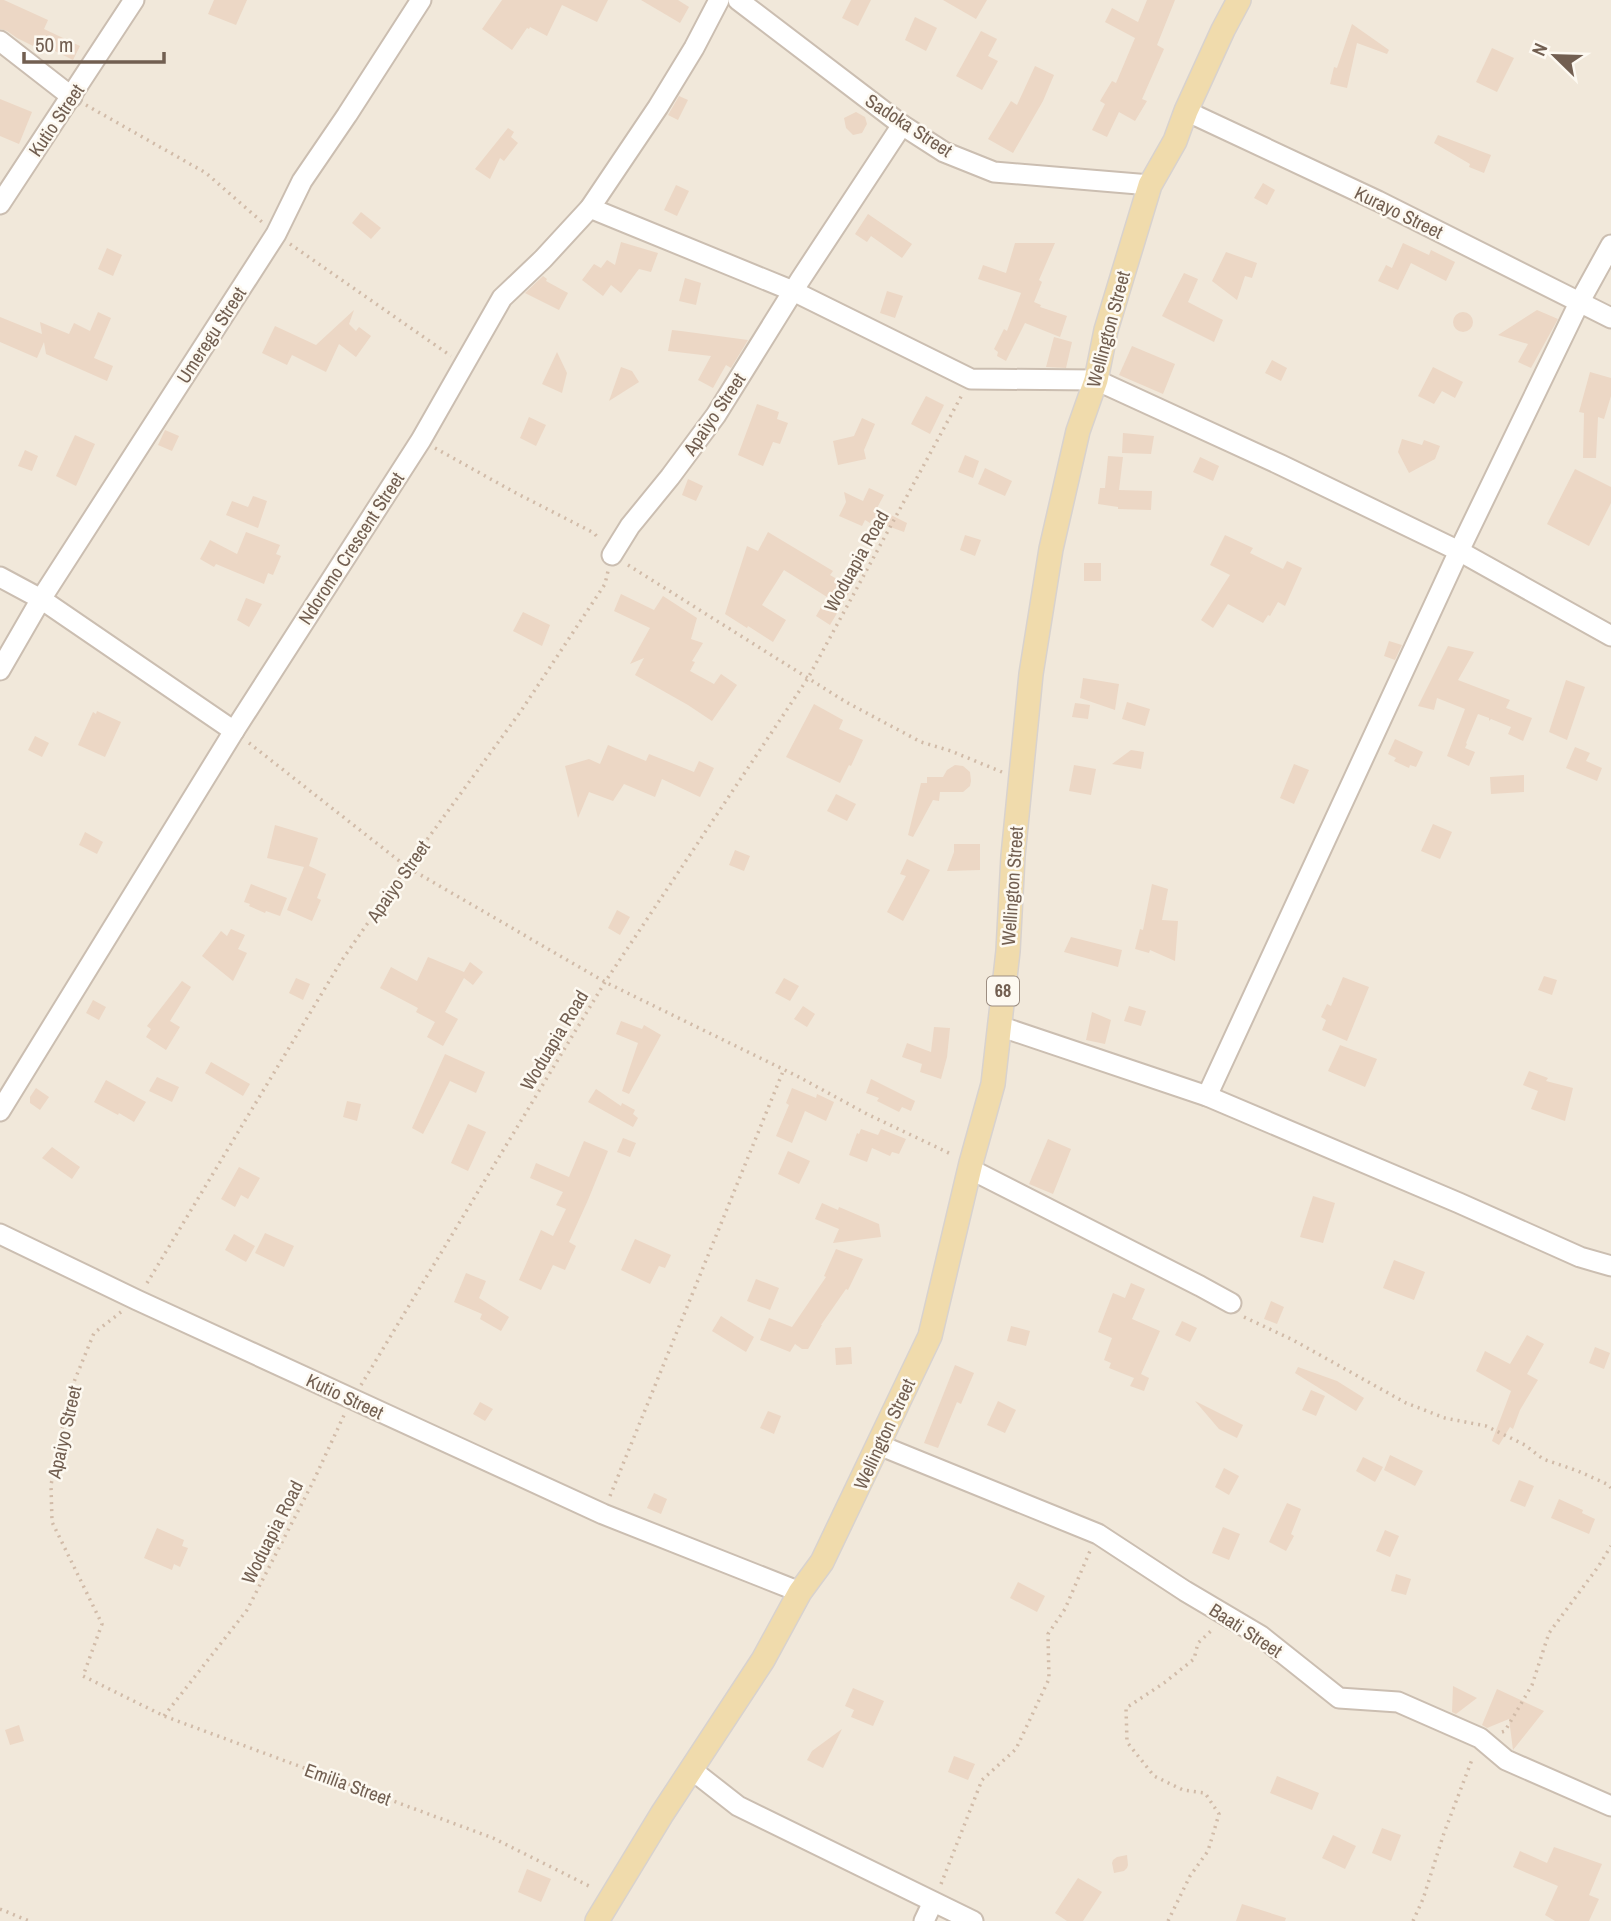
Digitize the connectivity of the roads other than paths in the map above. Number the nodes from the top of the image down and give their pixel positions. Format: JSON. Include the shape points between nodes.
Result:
{"nodes":[{"id":1,"x":134,"y":0,"type":"edge"},
{"id":2,"x":421,"y":0,"type":"edge"},
{"id":3,"x":719,"y":0,"type":"edge"},
{"id":4,"x":738,"y":0,"type":"edge"},
{"id":5,"x":1239,"y":0,"type":"edge"},
{"id":6,"x":0,"y":41,"type":"edge"},
{"id":7,"x":72,"y":97,"type":"junction"},
{"id":8,"x":1186,"y":111,"type":"junction"},
{"id":9,"x":902,"y":125,"type":"junction"},
{"id":10,"x":1150,"y":184,"type":"junction"},
{"id":11,"x":0,"y":204,"type":"edge"},
{"id":12,"x":590,"y":208,"type":"junction"},
{"id":13,"x":1611,"y":245,"type":"edge"},
{"id":14,"x":793,"y":290,"type":"junction"},
{"id":15,"x":1579,"y":303,"type":"junction"},
{"id":16,"x":1611,"y":318,"type":"edge"},
{"id":17,"x":1096,"y":380,"type":"junction"},
{"id":18,"x":1459,"y":551,"type":"junction"},
{"id":19,"x":612,"y":555,"type":"road end"},
{"id":20,"x":0,"y":578,"type":"edge"},
{"id":21,"x":41,"y":599,"type":"junction"},
{"id":22,"x":1611,"y":636,"type":"edge"},
{"id":23,"x":0,"y":670,"type":"edge"},
{"id":24,"x":234,"y":731,"type":"junction"},
{"id":25,"x":999,"y":1026,"type":"junction"},
{"id":26,"x":1207,"y":1096,"type":"junction"},
{"id":27,"x":0,"y":1111,"type":"edge"},
{"id":28,"x":970,"y":1166,"type":"junction"},
{"id":29,"x":0,"y":1234,"type":"edge"},
{"id":30,"x":1611,"y":1266,"type":"edge"},
{"id":31,"x":1230,"y":1303,"type":"road end"},
{"id":32,"x":880,"y":1445,"type":"junction"},
{"id":33,"x":800,"y":1592,"type":"junction"},
{"id":34,"x":692,"y":1770,"type":"junction"},
{"id":35,"x":1611,"y":1806,"type":"edge"},
{"id":36,"x":933,"y":1902,"type":"junction"},
{"id":37,"x":597,"y":1921,"type":"edge"},
{"id":38,"x":924,"y":1921,"type":"edge"},
{"id":39,"x":972,"y":1921,"type":"edge"}],
"edges":[{"from":1,"to":7,"type":"street","name":"Kutio Street"},
{"from":2,"to":21,"type":"street","name":"Umeregu Street","via":[[302,181],[276,234]]},
{"from":3,"to":12,"type":"street","name":"Ndoromo Crescent Street","via":[[658,107]]},
{"from":4,"to":9,"type":"street","name":"Sadoka Street"},
{"from":5,"to":8,"type":"main road","name":"Wellington Street","number":"68"},
{"from":6,"to":7,"type":"street"},
{"from":7,"to":11,"type":"street","name":"Kutio Street"},
{"from":8,"to":10,"type":"main road","name":"Wellington Street","number":"68"},
{"from":8,"to":15,"type":"street","name":"Kurayo Street"},
{"from":9,"to":10,"type":"street","name":"Sadoka Street","via":[[944,152],[994,172]]},
{"from":9,"to":14,"type":"street","name":"Apaiyo Street"},
{"from":10,"to":17,"type":"main road","name":"Wellington Street","number":"68","via":[[1106,330]]},
{"from":12,"to":14,"type":"street"},
{"from":12,"to":24,"type":"street","name":"Ndoromo Crescent Street","via":[[502,298],[421,440]]},
{"from":13,"to":15,"type":"street"},
{"from":14,"to":17,"type":"street","via":[[971,379]]},
{"from":14,"to":19,"type":"street","name":"Apaiyo Street","via":[[716,415]]},
{"from":15,"to":16,"type":"street","name":"Kurayo Street"},
{"from":15,"to":18,"type":"street"},
{"from":17,"to":18,"type":"street"},
{"from":17,"to":25,"type":"main road","name":"Wellington Street","number":"68","via":[[1078,431],[1051,549],[1031,674]]},
{"from":18,"to":22,"type":"street"},
{"from":18,"to":26,"type":"street"},
{"from":20,"to":21,"type":"street"},
{"from":21,"to":23,"type":"street","name":"Umeregu Street"},
{"from":21,"to":24,"type":"street"},
{"from":24,"to":27,"type":"street","name":"Ndoromo Crescent Street"},
{"from":25,"to":26,"type":"street"},
{"from":25,"to":28,"type":"main road","name":"Wellington Street","number":"68","via":[[993,1084]]},
{"from":26,"to":30,"type":"street","via":[[1580,1257]]},
{"from":28,"to":31,"type":"street"},
{"from":28,"to":32,"type":"main road","name":"Wellington Street","number":"68","via":[[930,1336]]},
{"from":29,"to":33,"type":"street","name":"Kutio Street","via":[[603,1514]]},
{"from":32,"to":33,"type":"main road","name":"Wellington Street","number":"68","via":[[822,1562]]},
{"from":32,"to":35,"type":"street","name":"Baati Street","via":[[1098,1534],[1261,1636],[1339,1698],[1398,1702],[1480,1738],[1506,1760]]},
{"from":33,"to":34,"type":"main road","name":"Wellington Street","number":"68","via":[[763,1660]]},
{"from":34,"to":36,"type":"street","via":[[738,1807]]},
{"from":34,"to":37,"type":"main road","name":"Wellington Street","number":"68"},
{"from":36,"to":38,"type":"street"},
{"from":36,"to":39,"type":"street"}]}
